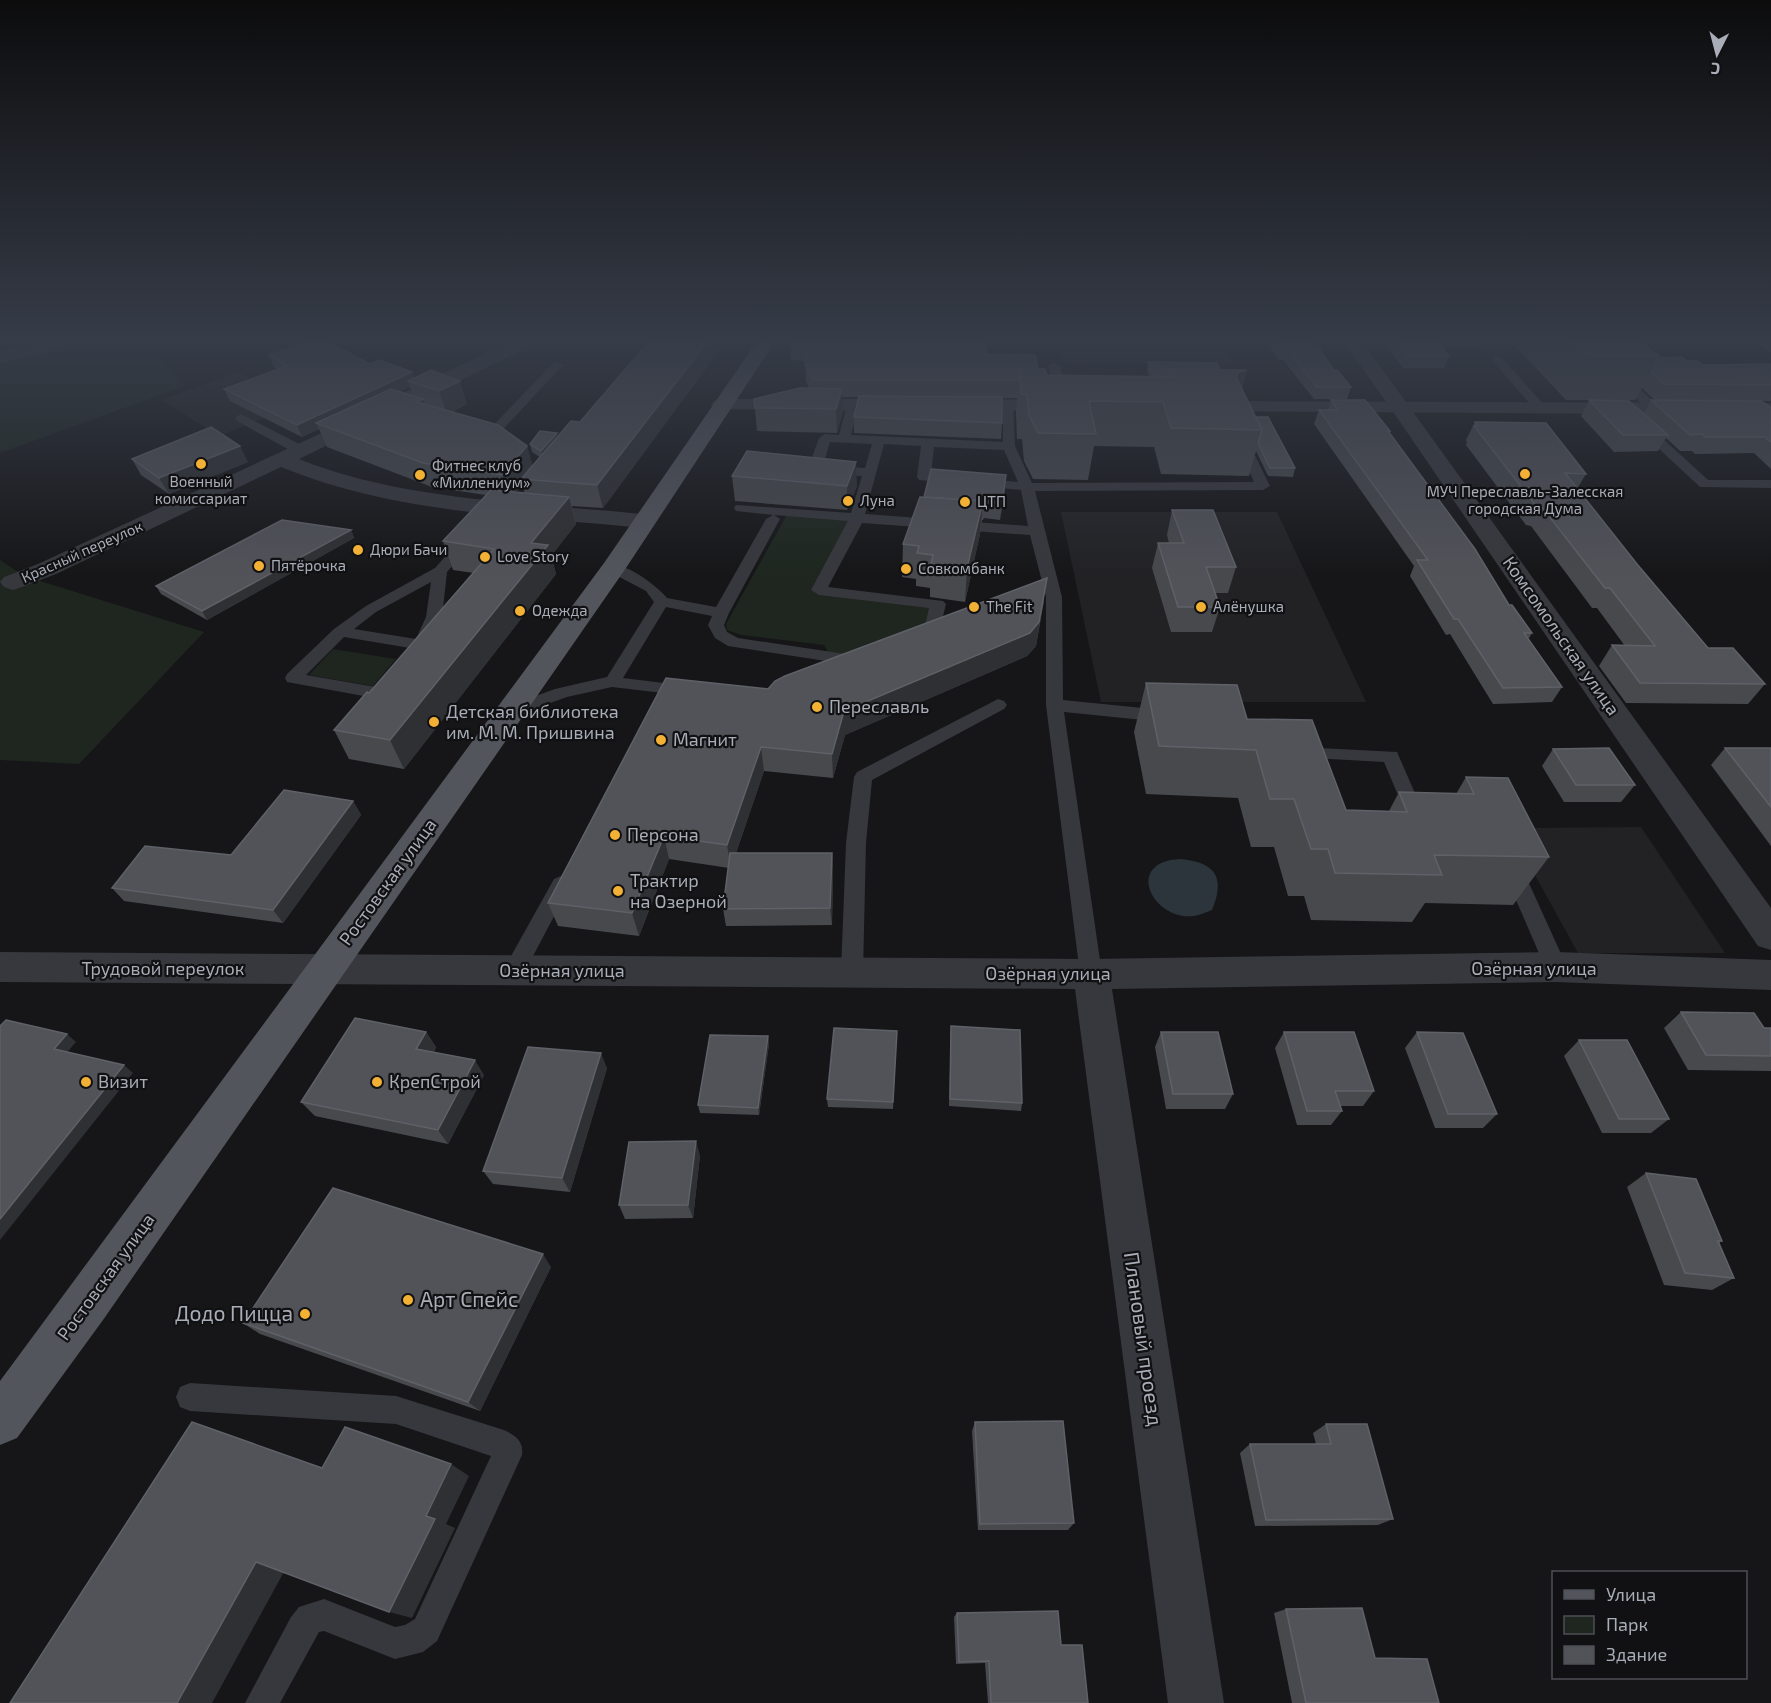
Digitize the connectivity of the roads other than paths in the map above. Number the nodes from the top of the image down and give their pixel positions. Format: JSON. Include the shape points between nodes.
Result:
{"nodes":[{"id":1,"x":381,"y":416,"type":"edge"},
{"id":2,"x":508,"y":416,"type":"edge"},
{"id":3,"x":713,"y":416,"type":"edge"},
{"id":4,"x":850,"y":416,"type":"edge"},
{"id":5,"x":1009,"y":416,"type":"edge"},
{"id":6,"x":1407,"y":416,"type":"edge"},
{"id":7,"x":1631,"y":416,"type":"edge"},
{"id":8,"x":241,"y":418,"type":"dead end"},
{"id":9,"x":1237,"y":429,"type":"edge"},
{"id":10,"x":491,"y":435,"type":"edge"},
{"id":11,"x":844,"y":439,"type":"junction"},
{"id":12,"x":879,"y":441,"type":"junction"},
{"id":13,"x":928,"y":442,"type":"junction"},
{"id":14,"x":1009,"y":446,"type":"junction"},
{"id":15,"x":290,"y":454,"type":"junction"},
{"id":16,"x":870,"y":472,"type":"junction"},
{"id":17,"x":1771,"y":484,"type":"edge"},
{"id":18,"x":1027,"y":487,"type":"junction"},
{"id":19,"x":741,"y":508,"type":"dead end"},
{"id":20,"x":499,"y":512,"type":"junction"},
{"id":21,"x":857,"y":518,"type":"junction"},
{"id":22,"x":773,"y":519,"type":"dead end"},
{"id":23,"x":643,"y":521,"type":"junction"},
{"id":24,"x":1036,"y":531,"type":"junction"},
{"id":25,"x":613,"y":568,"type":"junction"},
{"id":26,"x":440,"y":571,"type":"junction"},
{"id":27,"x":7,"y":584,"type":"edge"},
{"id":28,"x":662,"y":602,"type":"junction"},
{"id":29,"x":721,"y":612,"type":"junction"},
{"id":30,"x":340,"y":632,"type":"junction"},
{"id":31,"x":909,"y":641,"type":"edge"},
{"id":32,"x":422,"y":645,"type":"junction"},
{"id":33,"x":821,"y":673,"type":"edge"},
{"id":34,"x":612,"y":681,"type":"junction"},
{"id":35,"x":666,"y":688,"type":"junction"},
{"id":36,"x":701,"y":692,"type":"edge"},
{"id":37,"x":998,"y":705,"type":"dead end"},
{"id":38,"x":1055,"y":705,"type":"junction"},
{"id":39,"x":654,"y":709,"type":"edge"},
{"id":40,"x":511,"y":711,"type":"junction"},
{"id":41,"x":1180,"y":718,"type":"edge"},
{"id":42,"x":1279,"y":745,"type":"edge"},
{"id":43,"x":1301,"y":754,"type":"junction"},
{"id":44,"x":1309,"y":776,"type":"edge"},
{"id":45,"x":1414,"y":812,"type":"junction"},
{"id":46,"x":1435,"y":813,"type":"edge"},
{"id":47,"x":1410,"y":832,"type":"edge"},
{"id":48,"x":1506,"y":854,"type":"edge"},
{"id":49,"x":572,"y":863,"type":"edge"},
{"id":50,"x":1771,"y":936,"type":"edge"},
{"id":51,"x":0,"y":968,"type":"edge"},
{"id":52,"x":1556,"y":968,"type":"junction"},
{"id":53,"x":326,"y":970,"type":"junction"},
{"id":54,"x":514,"y":971,"type":"junction"},
{"id":55,"x":852,"y":972,"type":"junction"},
{"id":56,"x":1091,"y":974,"type":"junction"},
{"id":57,"x":1771,"y":975,"type":"edge"},
{"id":58,"x":190,"y":1397,"type":"dead end"},
{"id":59,"x":0,"y":1421,"type":"edge"},
{"id":60,"x":262,"y":1703,"type":"edge"},
{"id":61,"x":1196,"y":1703,"type":"edge"}],
"edges":[{"from":1,"to":15,"type":"street","name":"Красный переулок"},
{"from":2,"to":10,"type":"lane"},
{"from":3,"to":23,"type":"main road","name":"Ростовская улица"},
{"from":4,"to":11,"type":"lane"},
{"from":5,"to":14,"type":"lane"},
{"from":6,"to":50,"type":"street","name":"Комсомольская улица"},
{"from":7,"to":17,"type":"lane","via":[[1705,484]]},
{"from":8,"to":15,"type":"lane"},
{"from":9,"to":18,"type":"lane","via":[[1263,486]]},
{"from":11,"to":12,"type":"lane"},
{"from":11,"to":16,"type":"lane","via":[[825,438],[815,469]]},
{"from":12,"to":13,"type":"lane"},
{"from":12,"to":16,"type":"lane"},
{"from":13,"to":14,"type":"lane"},
{"from":13,"to":18,"type":"lane","via":[[924,477]]},
{"from":14,"to":18,"type":"lane"},
{"from":15,"to":20,"type":"street","via":[[333,479]]},
{"from":15,"to":27,"type":"street","name":"Красный переулок","via":[[47,569]]},
{"from":16,"to":21,"type":"lane"},
{"from":18,"to":24,"type":"lane"},
{"from":19,"to":21,"type":"lane"},
{"from":20,"to":23,"type":"street"},
{"from":20,"to":26,"type":"lane"},
{"from":21,"to":24,"type":"lane"},
{"from":21,"to":31,"type":"lane","via":[[819,590],[938,604],[931,633]]},
{"from":22,"to":29,"type":"lane"},
{"from":23,"to":25,"type":"main road","name":"Ростовская улица"},
{"from":24,"to":38,"type":"lane","via":[[1054,597]]},
{"from":25,"to":28,"type":"lane","via":[[651,588]]},
{"from":25,"to":40,"type":"main road","name":"Ростовская улица"},
{"from":26,"to":30,"type":"lane","via":[[371,609]]},
{"from":26,"to":32,"type":"lane","via":[[434,617]]},
{"from":28,"to":29,"type":"lane"},
{"from":28,"to":34,"type":"lane"},
{"from":29,"to":33,"type":"lane","via":[[716,625],[721,635],[734,642],[858,658]]},
{"from":30,"to":32,"type":"lane"},
{"from":30,"to":32,"type":"lane","via":[[293,678],[380,693]]},
{"from":34,"to":35,"type":"lane"},
{"from":34,"to":40,"type":"lane","via":[[557,693]]},
{"from":35,"to":36,"type":"lane"},
{"from":35,"to":39,"type":"lane"},
{"from":37,"to":55,"type":"lane","via":[[863,777],[856,843]]},
{"from":38,"to":41,"type":"lane"},
{"from":38,"to":56,"type":"lane"},
{"from":40,"to":53,"type":"main road","name":"Ростовская улица"},
{"from":42,"to":43,"type":"lane"},
{"from":43,"to":44,"type":"lane"},
{"from":43,"to":45,"type":"lane","via":[[1391,756]]},
{"from":45,"to":46,"type":"lane"},
{"from":45,"to":47,"type":"lane","via":[[1421,833]]},
{"from":48,"to":52,"type":"lane"},
{"from":49,"to":54,"type":"lane"},
{"from":51,"to":53,"type":"street","name":"Трудовой переулок"},
{"from":52,"to":56,"type":"street","name":"Озёрная улица"},
{"from":52,"to":57,"type":"street","name":"Озёрная улица"},
{"from":53,"to":54,"type":"street","name":"Озёрная улица"},
{"from":53,"to":59,"type":"main road","name":"Ростовская улица"},
{"from":54,"to":55,"type":"street","name":"Озёрная улица"},
{"from":55,"to":56,"type":"street","name":"Озёрная улица"},
{"from":56,"to":61,"type":"street","name":"Плановый проезд"},
{"from":58,"to":60,"type":"lane","via":[[396,1410],[508,1449],[426,1630],[411,1640],[395,1643],[324,1615],[310,1618]]}]}
